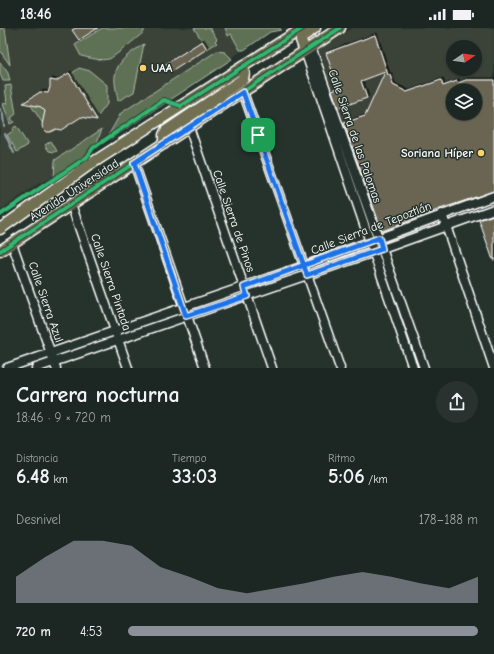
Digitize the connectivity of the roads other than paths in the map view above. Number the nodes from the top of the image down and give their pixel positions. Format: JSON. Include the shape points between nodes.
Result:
{"nodes":[{"id":1,"x":303,"y":28,"type":"edge"},
{"id":2,"x":315,"y":28,"type":"edge"},
{"id":3,"x":340,"y":28,"type":"edge"},
{"id":4,"x":308,"y":49,"type":"junction"},
{"id":5,"x":242,"y":67,"type":"junction"},
{"id":6,"x":243,"y":92,"type":"junction"},
{"id":7,"x":189,"y":128,"type":"junction"},
{"id":8,"x":164,"y":144,"type":"junction"},
{"id":9,"x":134,"y":163,"type":"junction"},
{"id":10,"x":494,"y":196,"type":"edge"},
{"id":11,"x":71,"y":204,"type":"junction"},
{"id":12,"x":494,"y":209,"type":"edge"},
{"id":13,"x":442,"y":214,"type":"junction"},
{"id":14,"x":446,"y":226,"type":"junction"},
{"id":15,"x":0,"y":229,"type":"edge"},
{"id":16,"x":375,"y":240,"type":"junction"},
{"id":17,"x":12,"y":243,"type":"junction"},
{"id":18,"x":382,"y":249,"type":"junction"},
{"id":19,"x":0,"y":251,"type":"edge"},
{"id":20,"x":374,"y":252,"type":"junction"},
{"id":21,"x":304,"y":266,"type":"junction"},
{"id":22,"x":307,"y":275,"type":"junction"},
{"id":23,"x":244,"y":287,"type":"junction"},
{"id":24,"x":247,"y":296,"type":"junction"},
{"id":25,"x":183,"y":307,"type":"junction"},
{"id":26,"x":186,"y":316,"type":"junction"},
{"id":27,"x":114,"y":331,"type":"junction"},
{"id":28,"x":118,"y":340,"type":"junction"},
{"id":29,"x":51,"y":353,"type":"junction"},
{"id":30,"x":55,"y":365,"type":"edge"},
{"id":31,"x":7,"y":368,"type":"edge"},
{"id":32,"x":36,"y":368,"type":"edge"},
{"id":33,"x":128,"y":368,"type":"edge"},
{"id":34,"x":204,"y":368,"type":"edge"},
{"id":35,"x":272,"y":368,"type":"edge"},
{"id":36,"x":340,"y":368,"type":"edge"},
{"id":37,"x":413,"y":368,"type":"edge"},
{"id":38,"x":424,"y":368,"type":"edge"},
{"id":39,"x":494,"y":368,"type":"edge"}],
"edges":[{"from":1,"to":5,"type":"main road","name":"Avenida Universidad"},
{"from":2,"to":4,"type":"main road","via":[[302,37],[301,40]]},
{"from":3,"to":4,"type":"main road","name":"Avenida Universidad"},
{"from":4,"to":6,"type":"main road","name":"Avenida Universidad"},
{"from":4,"to":16,"type":"street","name":"Calle Sierra de las Palomas"},
{"from":5,"to":8,"type":"main road","via":[[243,79],[166,131]]},
{"from":5,"to":15,"type":"main road","name":"Avenida Universidad","via":[[89,165]]},
{"from":6,"to":7,"type":"main road","name":"Avenida Universidad"},
{"from":6,"to":21,"type":"street"},
{"from":7,"to":8,"type":"main road","name":"Avenida Universidad"},
{"from":7,"to":23,"type":"street","name":"Calle Sierra de Pinos"},
{"from":8,"to":9,"type":"main road","name":"Avenida Universidad"},
{"from":9,"to":11,"type":"main road","name":"Avenida Universidad"},
{"from":9,"to":25,"type":"street"},
{"from":10,"to":13,"type":"street","name":"Calle Sierra de Tepoztlán"},
{"from":11,"to":17,"type":"main road","name":"Avenida Universidad"},
{"from":11,"to":27,"type":"street","name":"Calle Sierra Pintada"},
{"from":12,"to":14,"type":"street","name":"Calle Sierra de Tepoztlán"},
{"from":13,"to":14,"type":"street"},
{"from":13,"to":16,"type":"street","name":"Calle Sierra de Tepoztlán"},
{"from":14,"to":18,"type":"street","name":"Calle Sierra de Tepoztlán"},
{"from":14,"to":39,"type":"street"},
{"from":16,"to":18,"type":"street","name":"Calle Sierra de las Palomas"},
{"from":16,"to":20,"type":"street","name":"Calle Sierra de las Palomas"},
{"from":16,"to":21,"type":"street","name":"Calle Sierra de Tepoztlán"},
{"from":17,"to":19,"type":"main road","name":"Avenida Universidad"},
{"from":17,"to":29,"type":"street","name":"Calle Sierra Azul"},
{"from":18,"to":20,"type":"street","name":"Calle Sierra de Tepoztlán"},
{"from":18,"to":38,"type":"street","name":"Calle Sierra de las Palomas"},
{"from":20,"to":22,"type":"street","name":"Calle Sierra de Tepoztlán"},
{"from":20,"to":37,"type":"street","name":"Calle Sierra de las Palomas"},
{"from":21,"to":22,"type":"street"},
{"from":21,"to":23,"type":"street","name":"Calle Sierra de Tepoztlán"},
{"from":22,"to":24,"type":"street","name":"Calle Sierra de Tepoztlán"},
{"from":22,"to":36,"type":"street"},
{"from":23,"to":24,"type":"street","name":"Calle Sierra de Pinos"},
{"from":23,"to":25,"type":"street","name":"Calle Sierra de Tepoztlán"},
{"from":24,"to":26,"type":"street","name":"Calle Sierra de Tepoztlán"},
{"from":24,"to":35,"type":"street","name":"Calle Sierra de Pinos"},
{"from":25,"to":26,"type":"street"},
{"from":25,"to":27,"type":"street","name":"Calle Sierra de Tepoztlán"},
{"from":26,"to":28,"type":"street","name":"Calle Sierra de Tepoztlán"},
{"from":26,"to":34,"type":"street"},
{"from":27,"to":28,"type":"street","name":"Calle Sierra Pintada"},
{"from":27,"to":29,"type":"street","name":"Calle Sierra de Tepoztlán"},
{"from":28,"to":30,"type":"street","name":"Calle Sierra de Tepoztlán"},
{"from":28,"to":33,"type":"street","name":"Calle Sierra Pintada"},
{"from":29,"to":30,"type":"street","name":"Calle Sierra Azul"},
{"from":29,"to":31,"type":"street","name":"Calle Sierra de Tepoztlán"},
{"from":30,"to":32,"type":"street","name":"Calle Sierra de Tepoztlán"}]}
